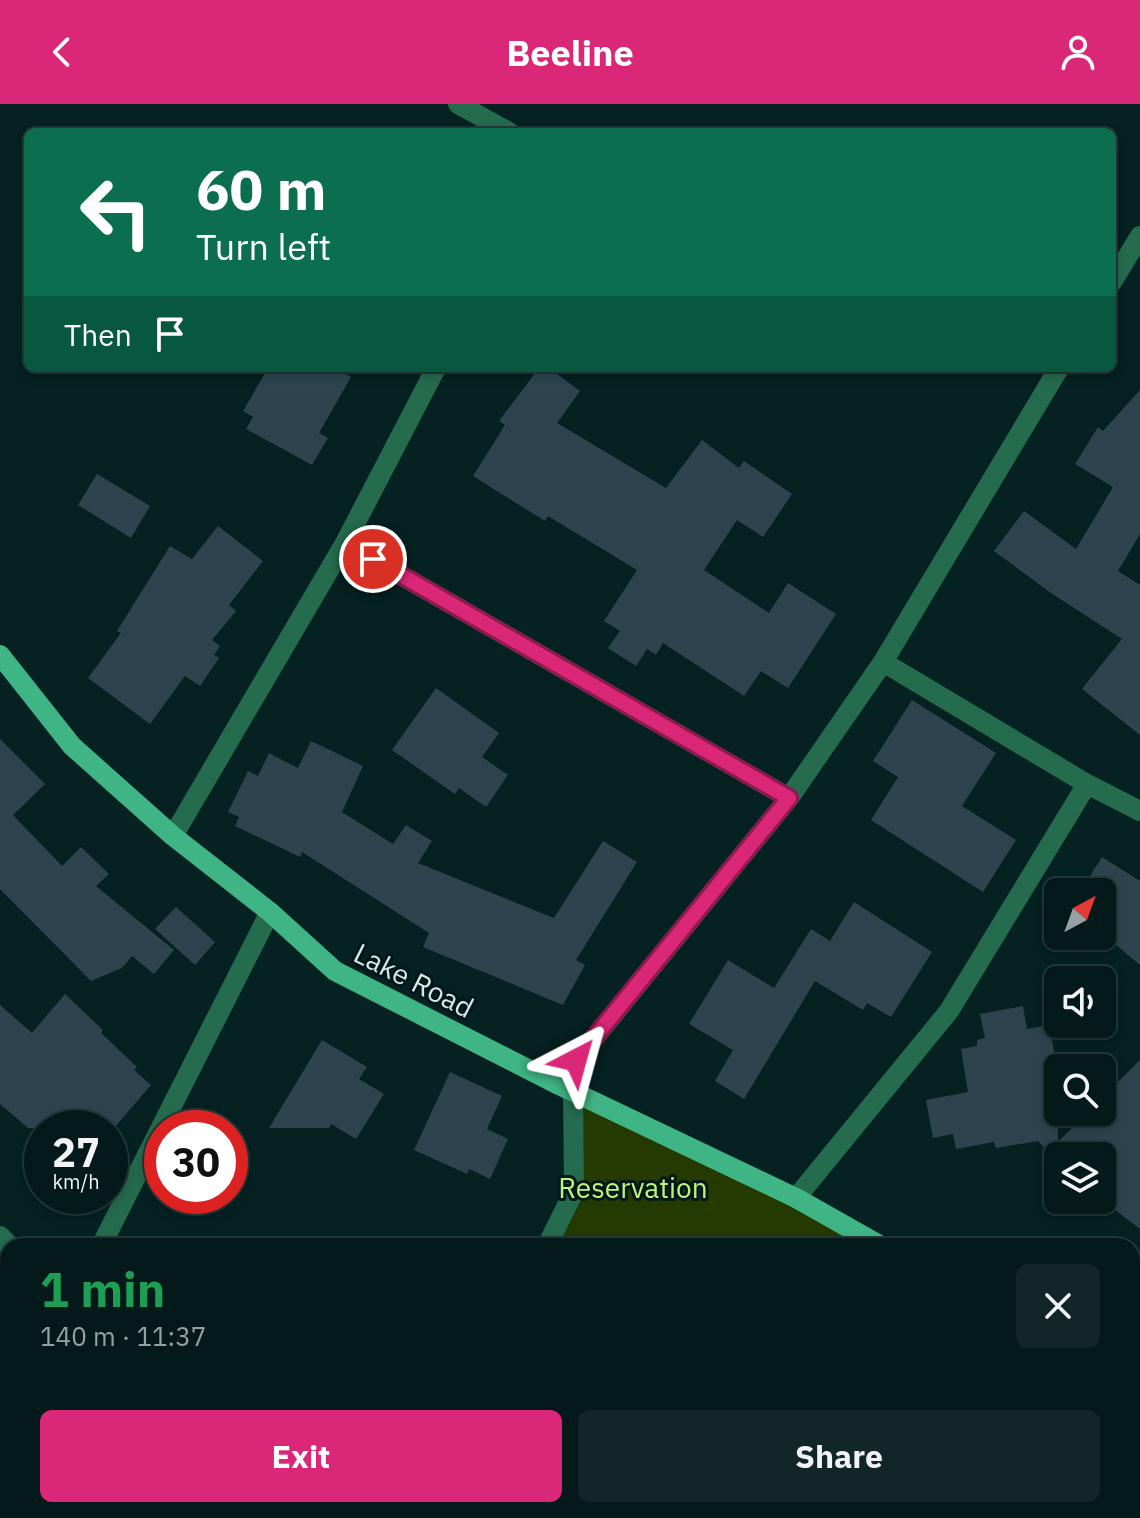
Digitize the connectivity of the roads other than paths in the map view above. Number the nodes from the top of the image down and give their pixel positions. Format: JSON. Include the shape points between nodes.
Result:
{"nodes":[{"id":1,"x":458,"y":104,"type":"edge"},
{"id":2,"x":502,"y":128,"type":"edge"},
{"id":3,"x":1140,"y":236,"type":"edge"},
{"id":4,"x":1116,"y":275,"type":"edge"},
{"id":5,"x":434,"y":372,"type":"edge"},
{"id":6,"x":1057,"y":372,"type":"edge"},
{"id":7,"x":345,"y":543,"type":"junction"},
{"id":8,"x":0,"y":655,"type":"edge"},
{"id":9,"x":883,"y":662,"type":"junction"},
{"id":10,"x":1087,"y":784,"type":"junction"},
{"id":11,"x":789,"y":798,"type":"junction"},
{"id":12,"x":1140,"y":811,"type":"edge"},
{"id":13,"x":173,"y":836,"type":"junction"},
{"id":14,"x":270,"y":912,"type":"junction"},
{"id":15,"x":565,"y":1088,"type":"junction"},
{"id":16,"x":796,"y":1198,"type":"junction"},
{"id":17,"x":105,"y":1238,"type":"edge"},
{"id":18,"x":551,"y":1238,"type":"edge"},
{"id":19,"x":867,"y":1238,"type":"edge"}],
"edges":[{"from":1,"to":2,"type":"street"},
{"from":3,"to":4,"type":"street"},
{"from":5,"to":7,"type":"street"},
{"from":6,"to":9,"type":"street"},
{"from":7,"to":11,"type":"street"},
{"from":7,"to":13,"type":"street"},
{"from":8,"to":13,"type":"main road","name":"Lake Road","via":[[72,746]]},
{"from":9,"to":10,"type":"street"},
{"from":9,"to":11,"type":"street"},
{"from":10,"to":12,"type":"street"},
{"from":10,"to":16,"type":"street","via":[[949,1011]]},
{"from":11,"to":15,"type":"street"},
{"from":13,"to":14,"type":"main road","name":"Lake Road"},
{"from":14,"to":15,"type":"main road","name":"Lake Road","via":[[335,971]]},
{"from":14,"to":17,"type":"street"},
{"from":15,"to":16,"type":"main road","name":"Lake Road"},
{"from":15,"to":18,"type":"street","via":[[574,1191]]},
{"from":16,"to":19,"type":"main road","name":"Lake Road"}]}
